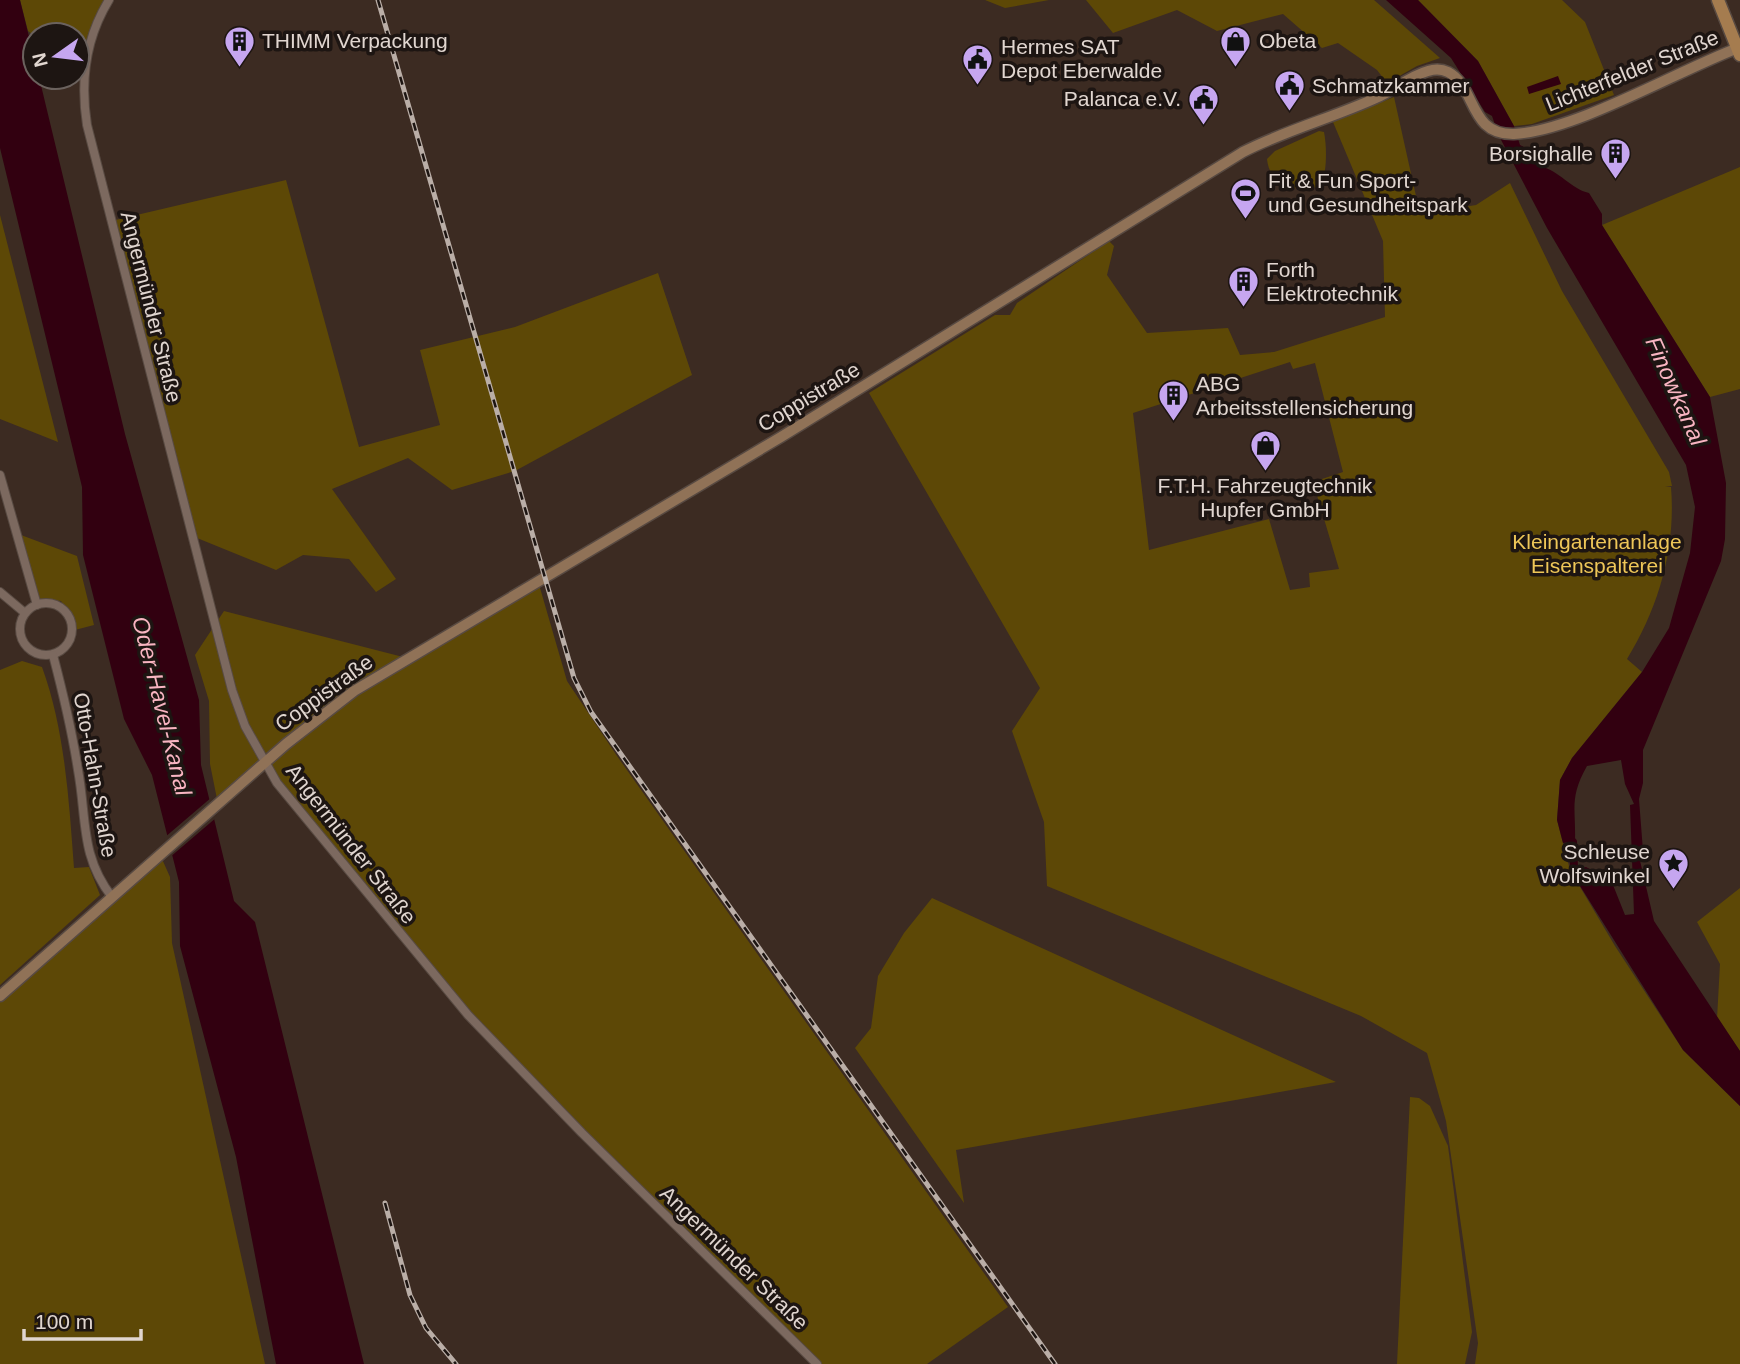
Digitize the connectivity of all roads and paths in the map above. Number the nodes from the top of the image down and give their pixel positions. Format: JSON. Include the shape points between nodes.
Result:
{"nodes":[{"id":1,"x":109,"y":0,"type":"edge"},
{"id":2,"x":1718,"y":0,"type":"edge"},
{"id":3,"x":1739,"y":50,"type":"edge"},
{"id":4,"x":1446,"y":71,"type":"joint"},
{"id":5,"x":0,"y":475,"type":"edge"},
{"id":6,"x":0,"y":592,"type":"edge"},
{"id":7,"x":37,"y":605,"type":"junction"},
{"id":8,"x":25,"y":613,"type":"junction"},
{"id":9,"x":53,"y":654,"type":"junction"},
{"id":10,"x":265,"y":763,"type":"junction"},
{"id":11,"x":113,"y":897,"type":"junction"},
{"id":12,"x":0,"y":996,"type":"edge"},
{"id":13,"x":817,"y":1364,"type":"edge"}],
"edges":[{"from":1,"to":10,"type":"street","name":"Angermünder Straße","via":[[86,60],[83,94],[88,125],[232,690]]},
{"from":2,"to":3,"type":"main road"},
{"from":3,"to":4,"type":"main road","name":"Lichterfelder Straße","via":[[1568,121],[1520,133],[1491,129],[1479,119],[1459,83]]},
{"from":4,"to":10,"type":"main road","name":"Coppistraße","via":[[1425,71],[1379,97],[1242,152],[781,438],[373,679]]},
{"from":5,"to":7,"type":"street"},
{"from":6,"to":8,"type":"street"},
{"from":7,"to":8,"type":"street"},
{"from":7,"to":9,"type":"street","via":[[61,608],[71,622],[66,645]]},
{"from":8,"to":9,"type":"street","via":[[20,628],[24,644],[37,654]]},
{"from":9,"to":11,"type":"street","name":"Otto-Hahn-Straße","via":[[70,721],[88,853]]},
{"from":10,"to":11,"type":"main road","name":"Coppistraße"},
{"from":10,"to":13,"type":"street","name":"Angermünder Straße","via":[[324,843],[468,1014]]},
{"from":11,"to":12,"type":"main road","name":"Coppistraße"}]}
